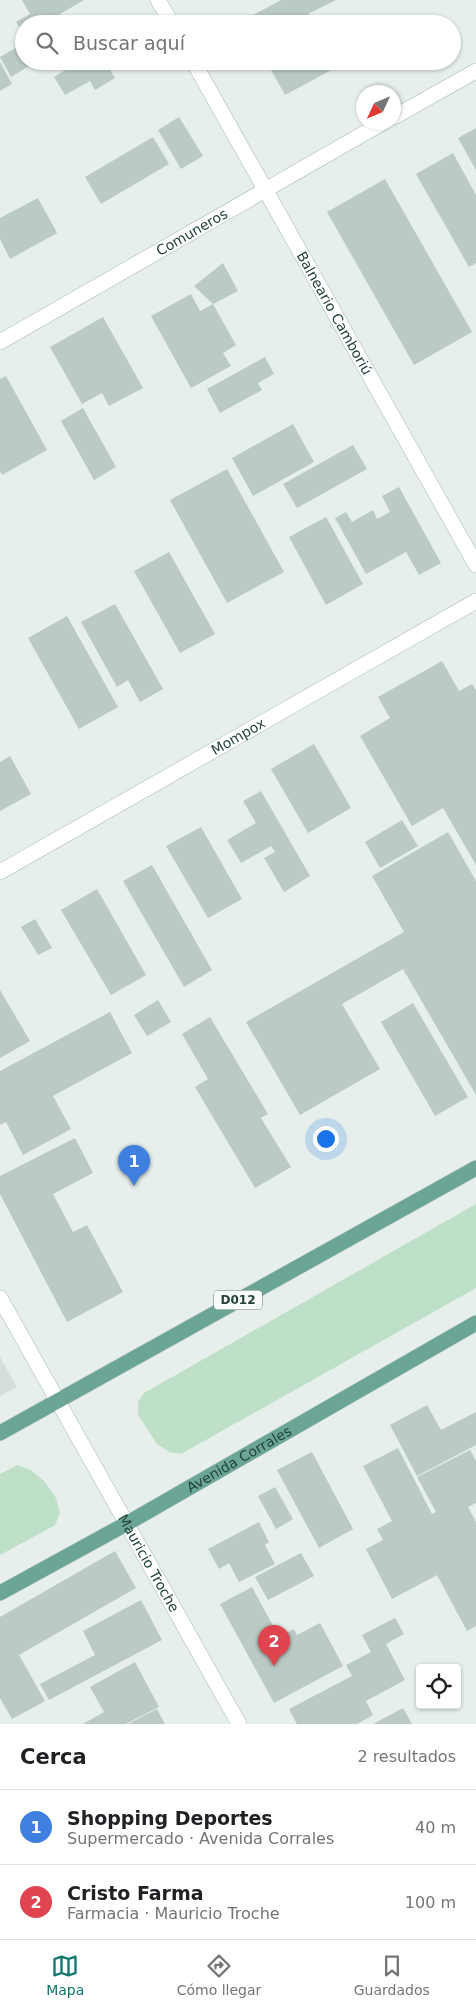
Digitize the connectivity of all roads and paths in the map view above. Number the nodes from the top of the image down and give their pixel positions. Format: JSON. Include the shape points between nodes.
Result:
{"nodes":[{"id":1,"x":158,"y":0,"type":"edge"},
{"id":2,"x":167,"y":15,"type":"edge"},
{"id":3,"x":198,"y":70,"type":"edge"},
{"id":4,"x":476,"y":71,"type":"edge"},
{"id":5,"x":401,"y":113,"type":"edge"},
{"id":6,"x":370,"y":130,"type":"edge"},
{"id":7,"x":265,"y":190,"type":"junction"},
{"id":8,"x":0,"y":342,"type":"edge"},
{"id":9,"x":476,"y":565,"type":"edge"},
{"id":10,"x":476,"y":601,"type":"edge"},
{"id":11,"x":0,"y":872,"type":"edge"},
{"id":12,"x":476,"y":1168,"type":"edge"},
{"id":13,"x":0,"y":1298,"type":"edge"},
{"id":14,"x":476,"y":1323,"type":"edge"},
{"id":15,"x":57,"y":1401,"type":"junction"},
{"id":16,"x":0,"y":1433,"type":"edge"},
{"id":17,"x":126,"y":1524,"type":"junction"},
{"id":18,"x":0,"y":1593,"type":"edge"},
{"id":19,"x":239,"y":1724,"type":"edge"}],
"edges":[{"from":1,"to":2,"type":"street"},
{"from":3,"to":7,"type":"street","name":"Balneario Camboriú"},
{"from":4,"to":5,"type":"street"},
{"from":6,"to":7,"type":"street","name":"Comuneros"},
{"from":7,"to":8,"type":"street","name":"Comuneros"},
{"from":7,"to":9,"type":"street","name":"Balneario Camboriú"},
{"from":10,"to":11,"type":"street","name":"Mompox"},
{"from":12,"to":15,"type":"main road","number":"D012"},
{"from":13,"to":15,"type":"street","name":"Mauricio Troche"},
{"from":14,"to":17,"type":"main road","name":"Avenida Corrales"},
{"from":15,"to":16,"type":"main road","number":"D012"},
{"from":15,"to":17,"type":"street","name":"Mauricio Troche"},
{"from":17,"to":18,"type":"main road","name":"Avenida Corrales"},
{"from":17,"to":19,"type":"street","name":"Mauricio Troche"}]}
